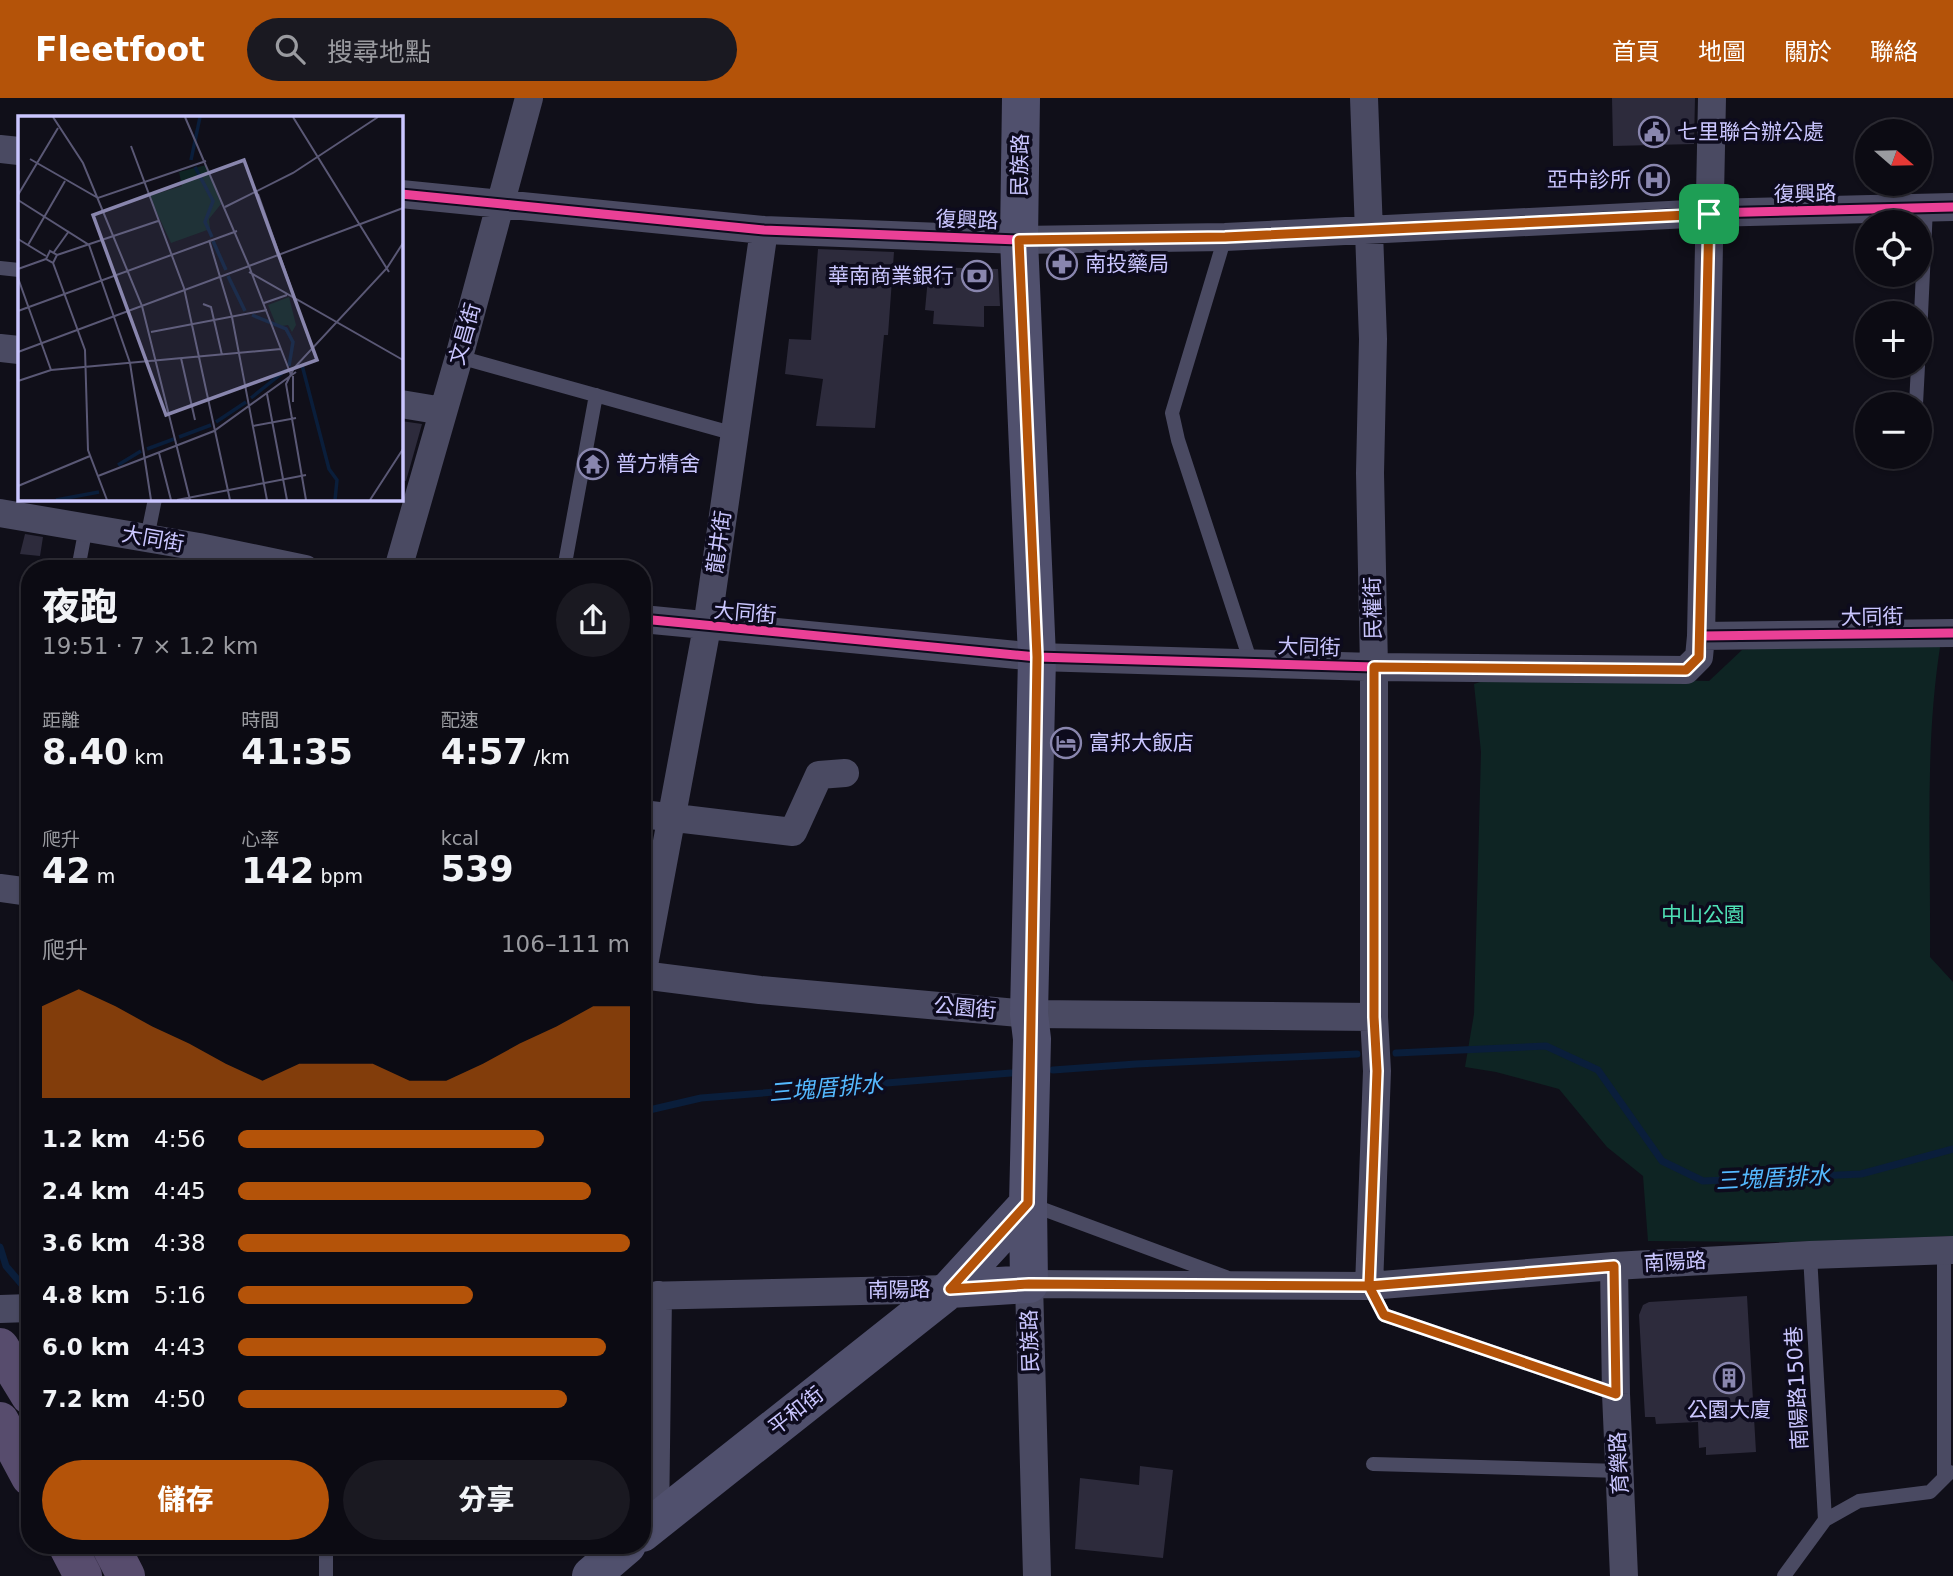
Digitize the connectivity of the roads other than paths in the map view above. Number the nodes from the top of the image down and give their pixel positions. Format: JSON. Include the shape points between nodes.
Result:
{"nodes":[{"id":1,"x":529,"y":98,"type":"edge"},
{"id":2,"x":1021,"y":98,"type":"edge"},
{"id":3,"x":1364,"y":98,"type":"edge"},
{"id":4,"x":1713,"y":98,"type":"edge"},
{"id":5,"x":0,"y":149,"type":"edge"},
{"id":6,"x":18,"y":151,"type":"edge"},
{"id":7,"x":402,"y":194,"type":"edge"},
{"id":8,"x":501,"y":206,"type":"junction"},
{"id":9,"x":1940,"y":208,"type":"edge"},
{"id":10,"x":1709,"y":214,"type":"junction"},
{"id":11,"x":764,"y":230,"type":"junction"},
{"id":12,"x":1368,"y":230,"type":"junction"},
{"id":13,"x":1225,"y":237,"type":"junction"},
{"id":14,"x":1019,"y":240,"type":"junction"},
{"id":15,"x":0,"y":268,"type":"edge"},
{"id":16,"x":18,"y":270,"type":"edge"},
{"id":17,"x":1925,"y":301,"type":"edge"},
{"id":18,"x":0,"y":348,"type":"edge"},
{"id":19,"x":18,"y":350,"type":"edge"},
{"id":20,"x":459,"y":357,"type":"junction"},
{"id":21,"x":596,"y":395,"type":"junction"},
{"id":22,"x":402,"y":404,"type":"edge"},
{"id":23,"x":443,"y":411,"type":"junction"},
{"id":24,"x":735,"y":434,"type":"junction"},
{"id":25,"x":155,"y":500,"type":"edge"},
{"id":26,"x":0,"y":513,"type":"edge"},
{"id":27,"x":86,"y":527,"type":"junction"},
{"id":28,"x":146,"y":538,"type":"junction"},
{"id":29,"x":196,"y":558,"type":"edge"},
{"id":30,"x":80,"y":560,"type":"edge"},
{"id":31,"x":216,"y":560,"type":"edge"},
{"id":32,"x":401,"y":560,"type":"edge"},
{"id":33,"x":566,"y":560,"type":"edge"},
{"id":34,"x":651,"y":620,"type":"edge"},
{"id":35,"x":707,"y":627,"type":"junction"},
{"id":36,"x":1953,"y":633,"type":"edge"},
{"id":37,"x":1701,"y":636,"type":"junction"},
{"id":38,"x":1037,"y":657,"type":"junction"},
{"id":39,"x":1251,"y":663,"type":"junction"},
{"id":40,"x":1374,"y":667,"type":"junction"},
{"id":41,"x":845,"y":773,"type":"dead end"},
{"id":42,"x":651,"y":815,"type":"edge"},
{"id":43,"x":670,"y":818,"type":"junction"},
{"id":44,"x":0,"y":888,"type":"edge"},
{"id":45,"x":21,"y":891,"type":"edge"},
{"id":46,"x":651,"y":925,"type":"edge"},
{"id":47,"x":651,"y":976,"type":"edge"},
{"id":48,"x":1030,"y":1014,"type":"junction"},
{"id":49,"x":1374,"y":1017,"type":"junction"},
{"id":50,"x":1028,"y":1203,"type":"junction"},
{"id":51,"x":1948,"y":1250,"type":"edge"},
{"id":52,"x":1810,"y":1255,"type":"junction"},
{"id":53,"x":1614,"y":1266,"type":"junction"},
{"id":54,"x":1029,"y":1284,"type":"junction"},
{"id":55,"x":1251,"y":1286,"type":"junction"},
{"id":56,"x":1369,"y":1286,"type":"junction"},
{"id":57,"x":950,"y":1289,"type":"junction"},
{"id":58,"x":651,"y":1295,"type":"edge"},
{"id":59,"x":0,"y":1347,"type":"edge"},
{"id":60,"x":21,"y":1381,"type":"edge"},
{"id":61,"x":1616,"y":1394,"type":"junction"},
{"id":62,"x":1373,"y":1464,"type":"dead end"},
{"id":63,"x":1620,"y":1471,"type":"junction"},
{"id":64,"x":1949,"y":1474,"type":"edge"},
{"id":65,"x":1825,"y":1520,"type":"junction"},
{"id":66,"x":651,"y":1526,"type":"edge"},
{"id":67,"x":72,"y":1554,"type":"edge"},
{"id":68,"x":115,"y":1554,"type":"edge"},
{"id":69,"x":326,"y":1554,"type":"edge"},
{"id":70,"x":617,"y":1554,"type":"edge"},
{"id":71,"x":83,"y":1576,"type":"edge"},
{"id":72,"x":126,"y":1576,"type":"edge"},
{"id":73,"x":326,"y":1576,"type":"edge"},
{"id":74,"x":591,"y":1576,"type":"edge"},
{"id":75,"x":1037,"y":1576,"type":"edge"},
{"id":76,"x":1624,"y":1576,"type":"edge"},
{"id":77,"x":1784,"y":1576,"type":"edge"}],
"edges":[{"from":1,"to":8,"type":"street","name":"文昌街"},
{"from":2,"to":14,"type":"main road","name":"民族路"},
{"from":3,"to":12,"type":"street","name":"民權街"},
{"from":4,"to":10,"type":"street"},
{"from":5,"to":6,"type":"street"},
{"from":7,"to":8,"type":"street","name":"復興路"},
{"from":8,"to":11,"type":"street","name":"復興路"},
{"from":8,"to":20,"type":"street","name":"文昌街"},
{"from":9,"to":10,"type":"street","name":"復興路"},
{"from":9,"to":17,"type":"lane"},
{"from":10,"to":12,"type":"street","name":"復興路"},
{"from":10,"to":37,"type":"street"},
{"from":11,"to":14,"type":"street","name":"復興路"},
{"from":11,"to":24,"type":"street","name":"龍井街"},
{"from":12,"to":13,"type":"street","name":"復興路"},
{"from":12,"to":40,"type":"street","name":"民權街","via":[[1373,339]]},
{"from":13,"to":14,"type":"street","name":"復興路"},
{"from":13,"to":39,"type":"lane","via":[[1171,413]]},
{"from":14,"to":38,"type":"main road","name":"民族路"},
{"from":15,"to":16,"type":"lane"},
{"from":18,"to":19,"type":"street"},
{"from":20,"to":21,"type":"lane"},
{"from":20,"to":23,"type":"street","name":"文昌街"},
{"from":21,"to":24,"type":"lane"},
{"from":21,"to":33,"type":"lane"},
{"from":22,"to":23,"type":"street"},
{"from":23,"to":32,"type":"street","name":"文昌街"},
{"from":24,"to":35,"type":"street","name":"龍井街"},
{"from":25,"to":28,"type":"lane"},
{"from":26,"to":27,"type":"street","name":"大同街"},
{"from":27,"to":28,"type":"street","name":"大同街"},
{"from":27,"to":30,"type":"lane"},
{"from":28,"to":29,"type":"street","name":"大同街"},
{"from":29,"to":31,"type":"street","name":"大同街"},
{"from":34,"to":35,"type":"street","name":"大同街"},
{"from":35,"to":38,"type":"street","name":"大同街"},
{"from":35,"to":43,"type":"street","name":"龍井街"},
{"from":36,"to":37,"type":"street","name":"大同街"},
{"from":37,"to":40,"type":"street","name":"大同街","via":[[1699,657],[1686,670]]},
{"from":38,"to":39,"type":"street","name":"大同街"},
{"from":38,"to":48,"type":"main road","name":"民族路"},
{"from":39,"to":40,"type":"street","name":"大同街"},
{"from":40,"to":49,"type":"street","name":"民權街"},
{"from":41,"to":43,"type":"street","via":[[819,775],[793,832]]},
{"from":42,"to":43,"type":"street"},
{"from":43,"to":46,"type":"street","name":"龍井街"},
{"from":44,"to":45,"type":"street"},
{"from":47,"to":48,"type":"street","name":"公園街"},
{"from":48,"to":49,"type":"street","name":"公園街"},
{"from":48,"to":50,"type":"main road","name":"民族路"},
{"from":49,"to":56,"type":"street","name":"民權街","via":[[1377,1071]]},
{"from":50,"to":54,"type":"main road","name":"民族路"},
{"from":50,"to":55,"type":"lane"},
{"from":50,"to":57,"type":"main road","name":"平和街"},
{"from":51,"to":52,"type":"street","name":"南陽路"},
{"from":51,"to":64,"type":"lane"},
{"from":52,"to":53,"type":"street","name":"南陽路"},
{"from":52,"to":65,"type":"lane","name":"南陽路150巷"},
{"from":53,"to":56,"type":"street","name":"南陽路"},
{"from":53,"to":61,"type":"street","name":"育樂路"},
{"from":54,"to":55,"type":"street","name":"南陽路"},
{"from":54,"to":57,"type":"main road","name":"南陽路"},
{"from":54,"to":75,"type":"street","name":"民族路"},
{"from":55,"to":56,"type":"street","name":"南陽路"},
{"from":56,"to":61,"type":"lane","via":[[1384,1315]]},
{"from":57,"to":58,"type":"street","name":"南陽路"},
{"from":57,"to":66,"type":"main road","name":"平和街"},
{"from":59,"to":60,"type":"main road"},
{"from":61,"to":63,"type":"street","name":"育樂路"},
{"from":62,"to":63,"type":"lane"},
{"from":63,"to":76,"type":"street","name":"育樂路"},
{"from":64,"to":65,"type":"lane","via":[[1930,1492],[1859,1501]]},
{"from":65,"to":77,"type":"lane"},
{"from":67,"to":71,"type":"main road"},
{"from":68,"to":72,"type":"main road"},
{"from":69,"to":73,"type":"lane"},
{"from":70,"to":74,"type":"main road","name":"平和街"}]}
